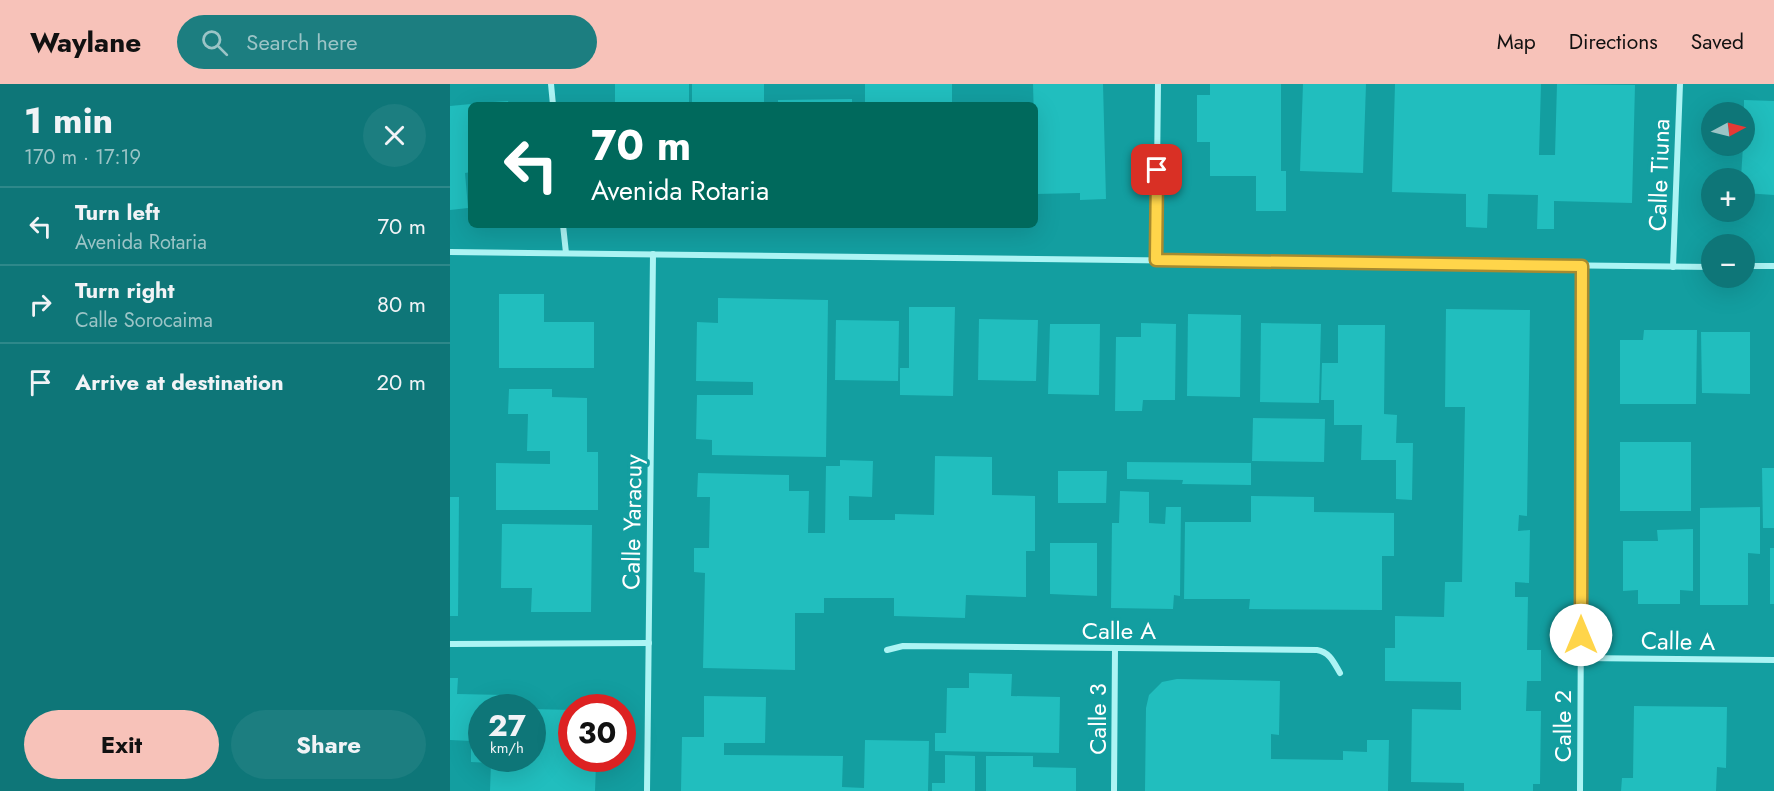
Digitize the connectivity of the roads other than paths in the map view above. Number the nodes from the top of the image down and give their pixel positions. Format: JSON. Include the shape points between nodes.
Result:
{"nodes":[{"id":1,"x":551,"y":84,"type":"edge"},
{"id":2,"x":1158,"y":84,"type":"edge"},
{"id":3,"x":1680,"y":84,"type":"edge"},
{"id":4,"x":553,"y":102,"type":"edge"},
{"id":5,"x":563,"y":228,"type":"edge"},
{"id":6,"x":450,"y":252,"type":"edge"},
{"id":7,"x":566,"y":253,"type":"junction"},
{"id":8,"x":652,"y":254,"type":"junction"},
{"id":9,"x":1156,"y":260,"type":"junction"},
{"id":10,"x":1582,"y":266,"type":"junction"},
{"id":11,"x":1755,"y":266,"type":"edge"},
{"id":12,"x":1774,"y":266,"type":"edge"},
{"id":13,"x":1673,"y":267,"type":"junction"},
{"id":14,"x":1701,"y":267,"type":"edge"},
{"id":15,"x":649,"y":642,"type":"junction"},
{"id":16,"x":450,"y":644,"type":"edge"},
{"id":17,"x":1116,"y":648,"type":"junction"},
{"id":18,"x":887,"y":650,"type":"dead end"},
{"id":19,"x":1581,"y":658,"type":"junction"},
{"id":20,"x":1774,"y":660,"type":"edge"},
{"id":21,"x":1340,"y":673,"type":"dead end"},
{"id":22,"x":647,"y":791,"type":"edge"},
{"id":23,"x":1114,"y":791,"type":"edge"},
{"id":24,"x":1580,"y":791,"type":"edge"}],
"edges":[{"from":1,"to":4,"type":"street"},
{"from":2,"to":9,"type":"street"},
{"from":3,"to":13,"type":"street","name":"Calle Tiuna"},
{"from":5,"to":7,"type":"street"},
{"from":6,"to":7,"type":"street"},
{"from":7,"to":8,"type":"street"},
{"from":8,"to":9,"type":"street"},
{"from":8,"to":15,"type":"street","name":"Calle Yaracuy"},
{"from":9,"to":10,"type":"street"},
{"from":10,"to":13,"type":"street"},
{"from":10,"to":19,"type":"street","name":"Calle 2"},
{"from":11,"to":12,"type":"street"},
{"from":13,"to":14,"type":"street"},
{"from":15,"to":16,"type":"street"},
{"from":15,"to":22,"type":"street","name":"Calle Yaracuy"},
{"from":17,"to":18,"type":"street","name":"Calle A","via":[[903,646]]},
{"from":17,"to":21,"type":"street","name":"Calle A","via":[[1317,650],[1324,651]]},
{"from":17,"to":23,"type":"street","name":"Calle 3"},
{"from":19,"to":20,"type":"street","name":"Calle A"},
{"from":19,"to":24,"type":"street","name":"Calle 2"}]}
